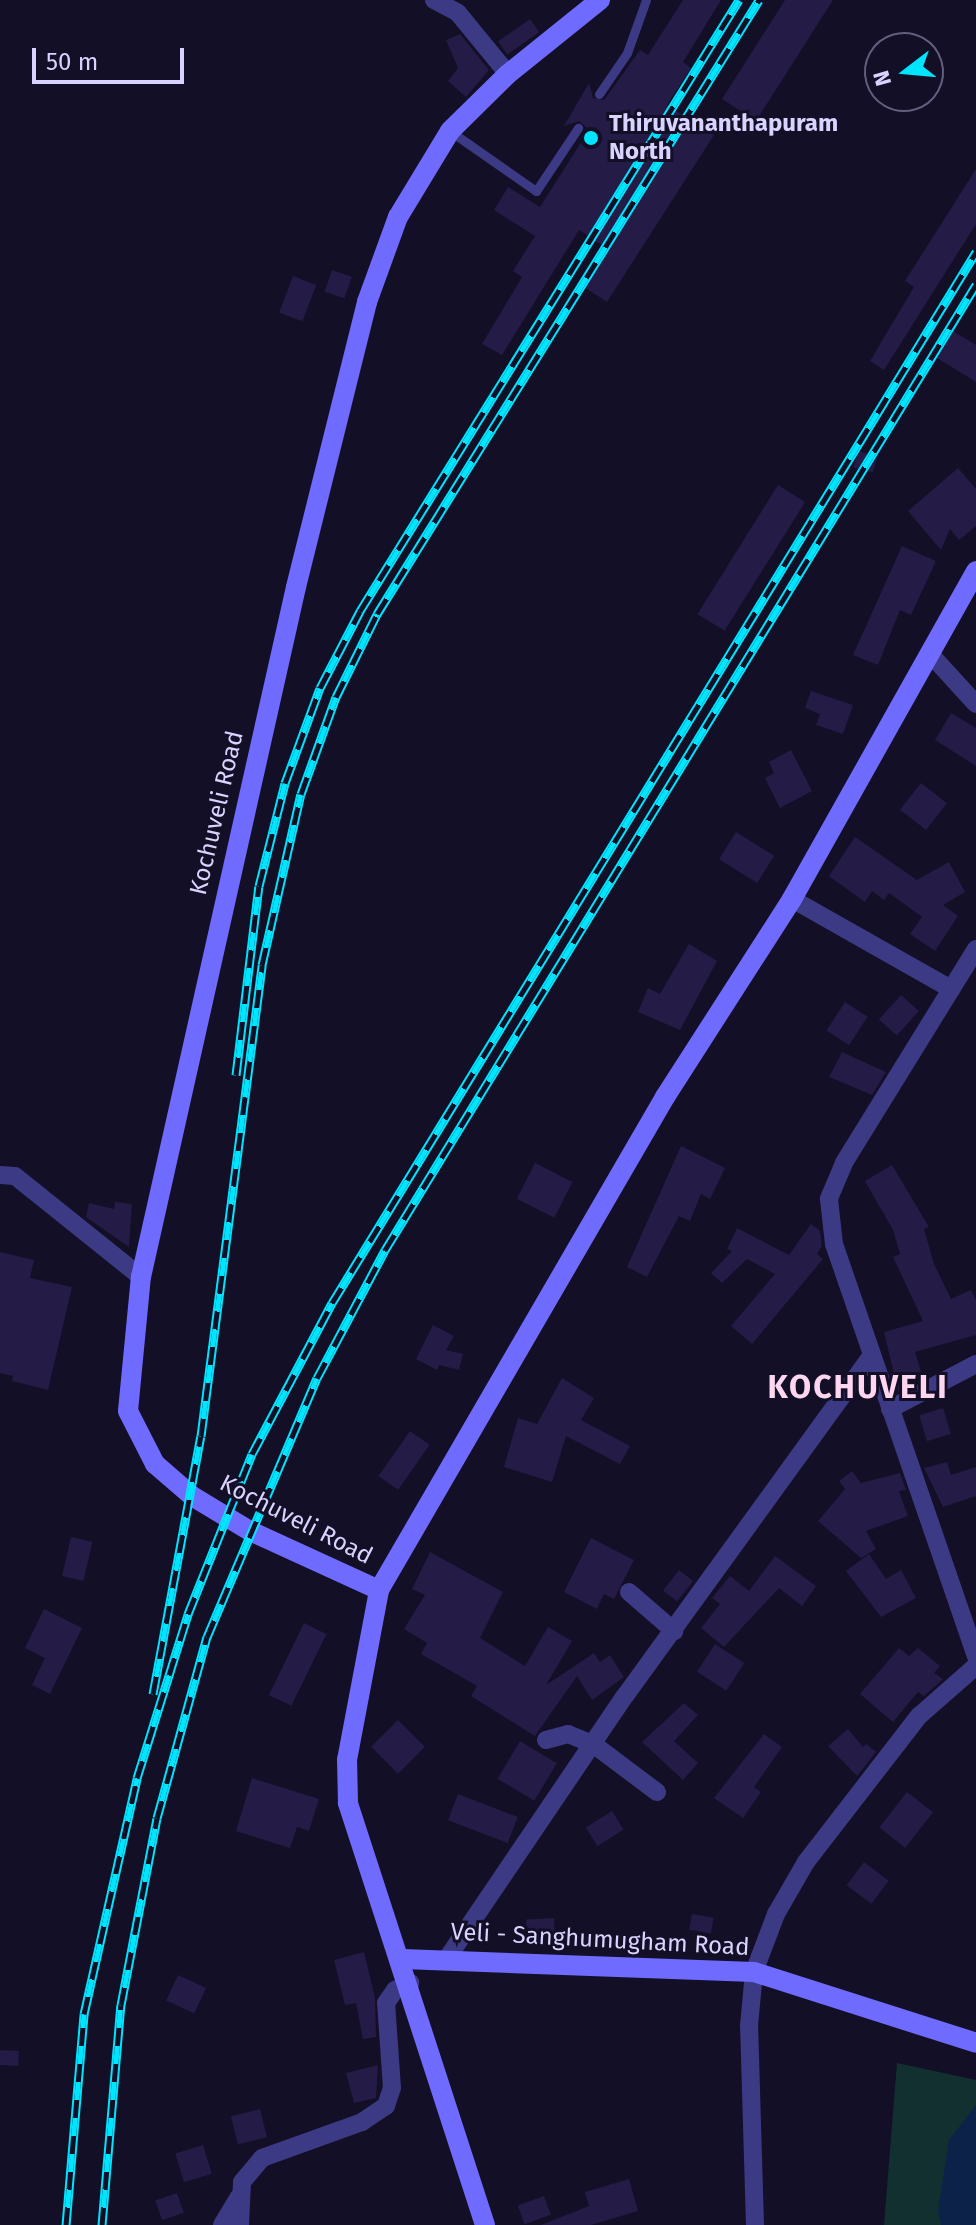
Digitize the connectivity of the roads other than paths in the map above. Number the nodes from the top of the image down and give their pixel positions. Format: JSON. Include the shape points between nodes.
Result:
{"nodes":[{"id":1,"x":434,"y":0,"type":"edge"},
{"id":2,"x":600,"y":0,"type":"edge"},
{"id":3,"x":646,"y":0,"type":"edge"},
{"id":4,"x":508,"y":74,"type":"junction"},
{"id":5,"x":599,"y":94,"type":"dead end"},
{"id":6,"x":578,"y":128,"type":"dead end"},
{"id":7,"x":450,"y":131,"type":"junction"},
{"id":8,"x":976,"y":571,"type":"edge"},
{"id":9,"x":932,"y":656,"type":"junction"},
{"id":10,"x":976,"y":704,"type":"edge"},
{"id":11,"x":792,"y":899,"type":"junction"},
{"id":12,"x":976,"y":949,"type":"edge"},
{"id":13,"x":951,"y":989,"type":"junction"},
{"id":14,"x":0,"y":1175,"type":"edge"},
{"id":15,"x":141,"y":1277,"type":"junction"},
{"id":16,"x":872,"y":1355,"type":"junction"},
{"id":17,"x":976,"y":1364,"type":"edge"},
{"id":18,"x":890,"y":1409,"type":"junction"},
{"id":19,"x":379,"y":1590,"type":"junction"},
{"id":20,"x":629,"y":1592,"type":"dead end"},
{"id":21,"x":674,"y":1631,"type":"junction"},
{"id":22,"x":976,"y":1657,"type":"edge"},
{"id":23,"x":976,"y":1666,"type":"edge"},
{"id":24,"x":546,"y":1740,"type":"dead end"},
{"id":25,"x":593,"y":1744,"type":"junction"},
{"id":26,"x":657,"y":1792,"type":"dead end"},
{"id":27,"x":448,"y":1957,"type":"junction"},
{"id":28,"x":402,"y":1959,"type":"junction"},
{"id":29,"x":754,"y":1972,"type":"junction"},
{"id":30,"x":410,"y":1983,"type":"junction"},
{"id":31,"x":976,"y":2043,"type":"edge"},
{"id":32,"x":239,"y":2197,"type":"junction"},
{"id":33,"x":479,"y":2223,"type":"edge"},
{"id":34,"x":222,"y":2225,"type":"edge"},
{"id":35,"x":240,"y":2225,"type":"edge"},
{"id":36,"x":755,"y":2225,"type":"edge"}],
"edges":[{"from":1,"to":4,"type":"street","via":[[458,13]]},
{"from":2,"to":4,"type":"main road","name":"Kochuveli Road"},
{"from":3,"to":5,"type":"lane","via":[[627,53]]},
{"from":4,"to":7,"type":"main road","name":"Kochuveli Road"},
{"from":6,"to":7,"type":"lane","via":[[536,191]]},
{"from":7,"to":15,"type":"main road","name":"Kochuveli Road","via":[[398,217],[367,302],[293,602]]},
{"from":8,"to":9,"type":"main road"},
{"from":9,"to":10,"type":"street"},
{"from":9,"to":11,"type":"main road"},
{"from":11,"to":13,"type":"street"},
{"from":11,"to":19,"type":"main road","via":[[665,1097]]},
{"from":12,"to":13,"type":"street"},
{"from":13,"to":16,"type":"street","via":[[844,1163],[829,1199],[834,1244]]},
{"from":14,"to":15,"type":"street","via":[[15,1176]]},
{"from":15,"to":19,"type":"main road","name":"Kochuveli Road","via":[[128,1411],[155,1464],[192,1496],[250,1531]]},
{"from":16,"to":18,"type":"street"},
{"from":16,"to":21,"type":"street"},
{"from":17,"to":18,"type":"street"},
{"from":18,"to":22,"type":"street"},
{"from":19,"to":28,"type":"main road","via":[[347,1760],[348,1803]]},
{"from":20,"to":21,"type":"street"},
{"from":21,"to":25,"type":"street"},
{"from":23,"to":29,"type":"street","via":[[919,1716],[806,1862],[776,1914]]},
{"from":24,"to":25,"type":"street","via":[[568,1734]]},
{"from":25,"to":26,"type":"street"},
{"from":25,"to":27,"type":"street"},
{"from":27,"to":28,"type":"main road","name":"Veli - Sanghumugham Road"},
{"from":27,"to":29,"type":"main road","name":"Veli - Sanghumugham Road","via":[[570,1967]]},
{"from":28,"to":30,"type":"main road"},
{"from":29,"to":31,"type":"main road","name":"Veli - Sanghumugham Road"},
{"from":29,"to":36,"type":"street","via":[[749,2026]]},
{"from":30,"to":32,"type":"street","via":[[395,1990],[386,2003],[392,2088],[386,2106],[362,2122],[262,2158],[250,2169]]},
{"from":30,"to":33,"type":"main road"},
{"from":32,"to":34,"type":"street"},
{"from":32,"to":35,"type":"street"}]}
